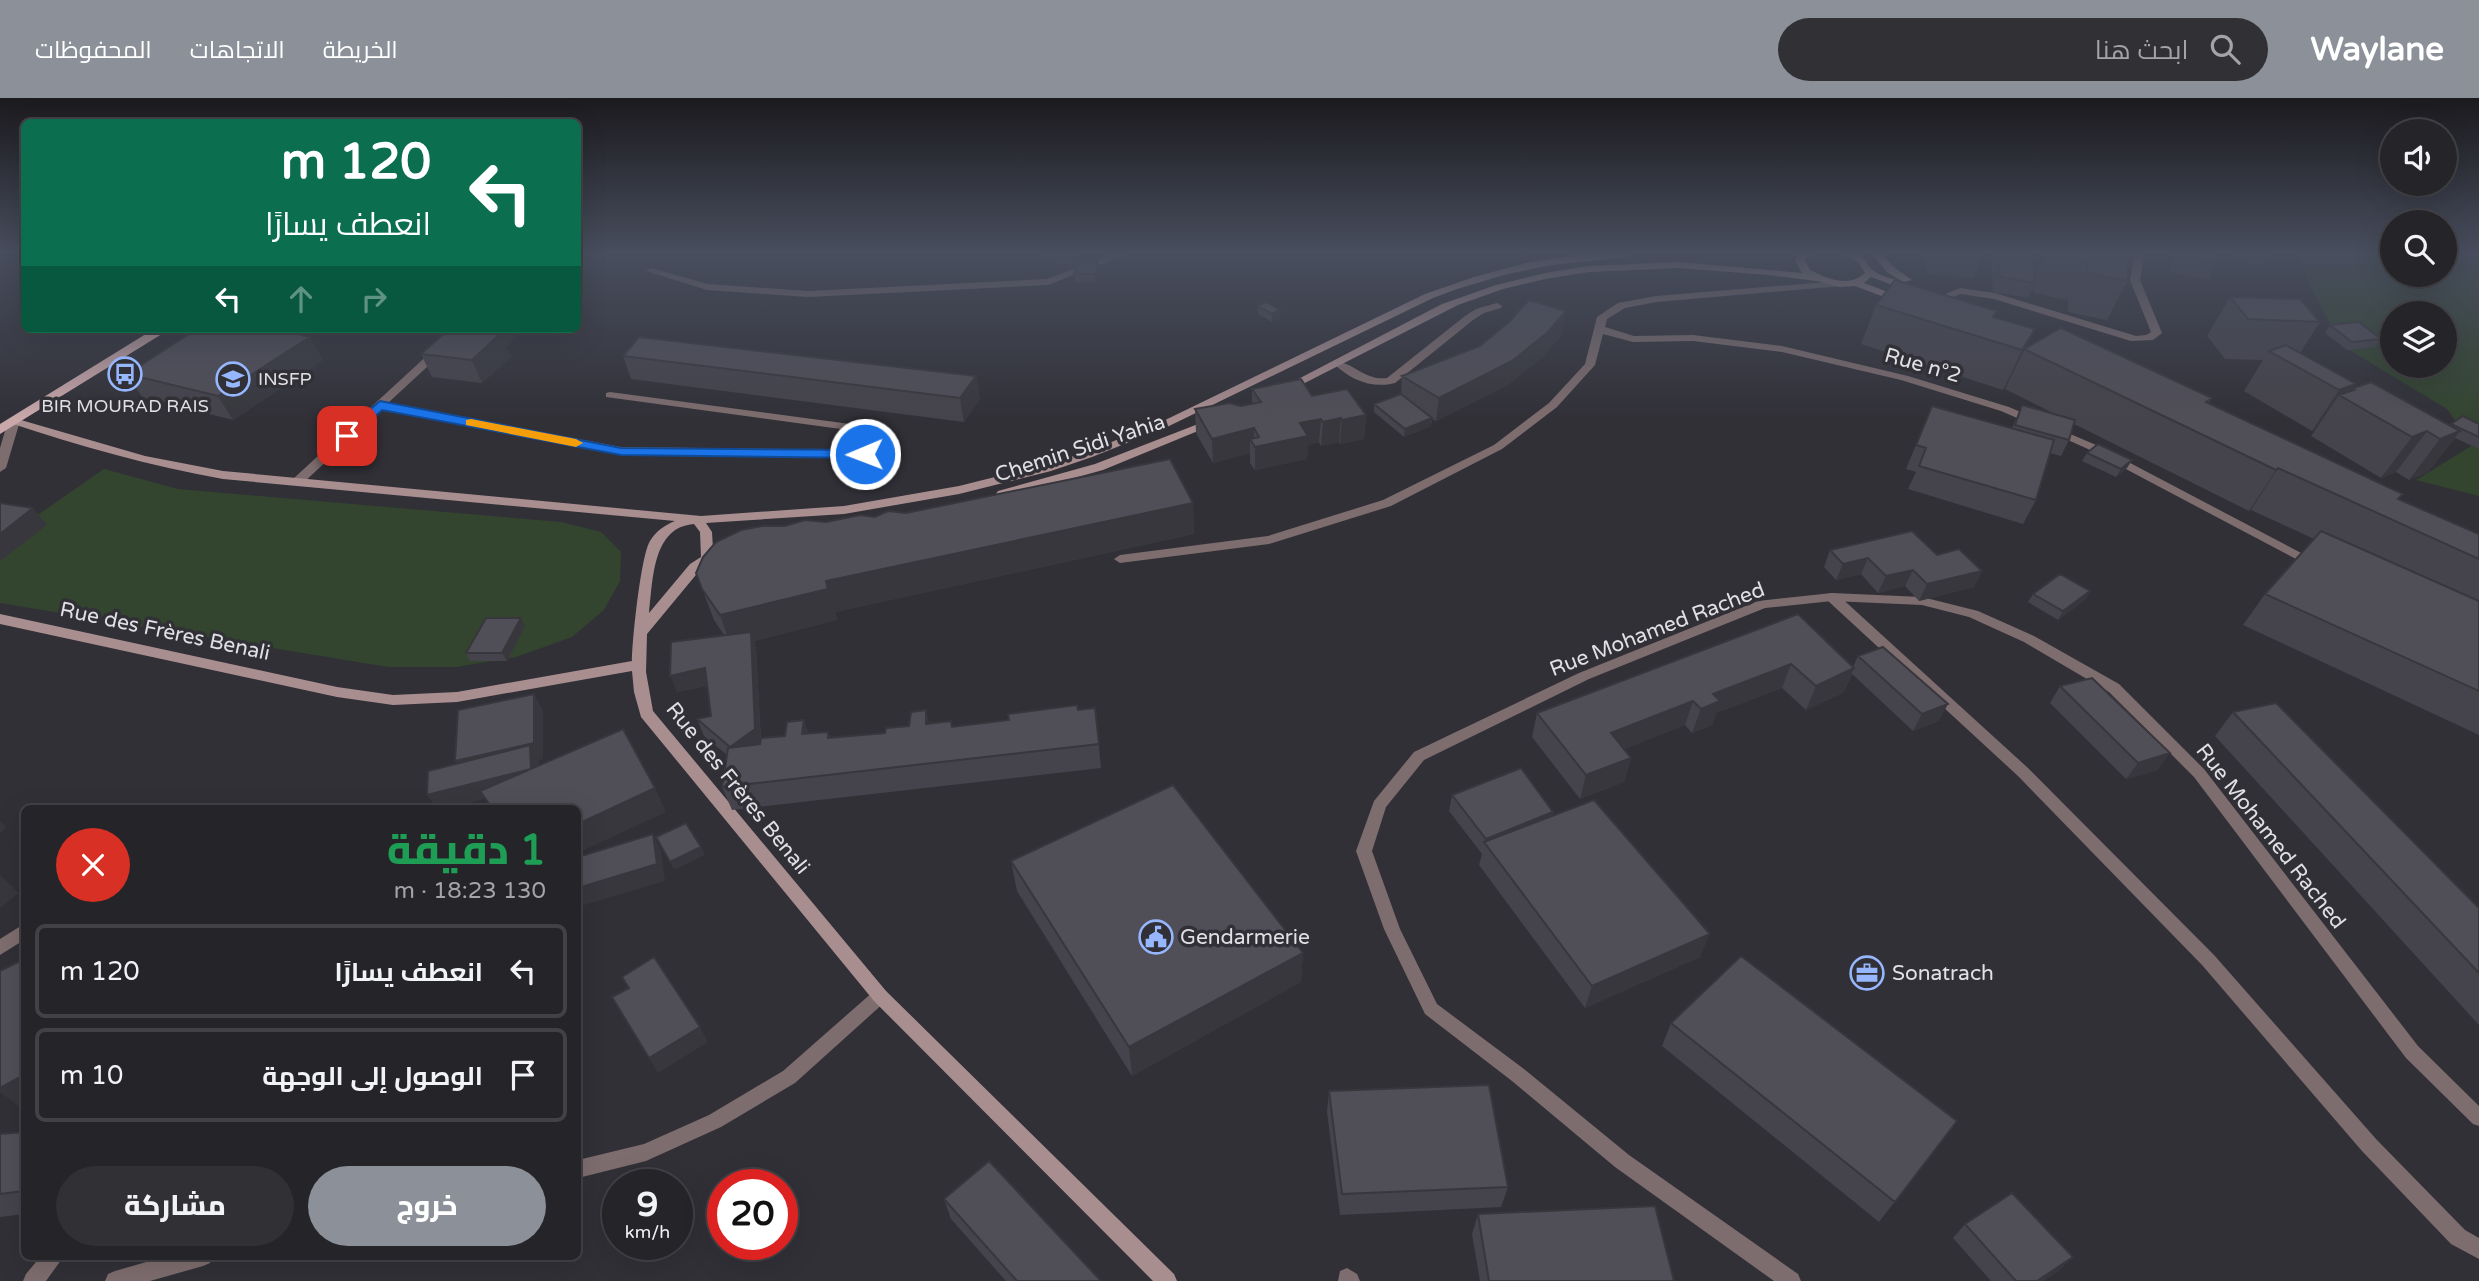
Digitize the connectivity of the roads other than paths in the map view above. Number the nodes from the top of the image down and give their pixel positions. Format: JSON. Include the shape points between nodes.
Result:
{"nodes":[{"id":1,"x":1402,"y":309,"type":"edge"},
{"id":2,"x":1440,"y":309,"type":"edge"},
{"id":3,"x":1486,"y":309,"type":"edge"},
{"id":4,"x":1616,"y":309,"type":"edge"},
{"id":5,"x":2038,"y":309,"type":"edge"},
{"id":6,"x":2147,"y":309,"type":"edge"},
{"id":7,"x":1599,"y":329,"type":"junction"},
{"id":8,"x":157,"y":333,"type":"edge"},
{"id":9,"x":437,"y":352,"type":"edge"},
{"id":10,"x":1339,"y":364,"type":"junction"},
{"id":11,"x":1278,"y":392,"type":"edge"},
{"id":12,"x":610,"y":395,"type":"dead end"},
{"id":13,"x":380,"y":405,"type":"junction"},
{"id":14,"x":1229,"y":414,"type":"edge"},
{"id":15,"x":14,"y":421,"type":"junction"},
{"id":16,"x":0,"y":430,"type":"edge"},
{"id":17,"x":0,"y":468,"type":"edge"},
{"id":18,"x":297,"y":482,"type":"junction"},
{"id":19,"x":987,"y":497,"type":"edge"},
{"id":20,"x":697,"y":519,"type":"junction"},
{"id":21,"x":726,"y":546,"type":"edge"},
{"id":22,"x":708,"y":557,"type":"junction"},
{"id":23,"x":1120,"y":559,"type":"dead end"},
{"id":24,"x":2330,"y":570,"type":"edge"},
{"id":25,"x":1832,"y":597,"type":"junction"},
{"id":26,"x":1,"y":620,"type":"edge"},
{"id":27,"x":641,"y":632,"type":"junction"},
{"id":28,"x":638,"y":665,"type":"junction"},
{"id":29,"x":21,"y":933,"type":"edge"},
{"id":30,"x":0,"y":948,"type":"edge"},
{"id":31,"x":880,"y":996,"type":"junction"},
{"id":32,"x":2479,"y":1118,"type":"edge"},
{"id":33,"x":581,"y":1168,"type":"edge"},
{"id":34,"x":2479,"y":1249,"type":"edge"},
{"id":35,"x":51,"y":1260,"type":"edge"},
{"id":36,"x":189,"y":1260,"type":"edge"},
{"id":37,"x":33,"y":1281,"type":"edge"},
{"id":38,"x":115,"y":1281,"type":"edge"},
{"id":39,"x":1167,"y":1281,"type":"edge"},
{"id":40,"x":1791,"y":1281,"type":"edge"}],
"edges":[{"from":1,"to":20,"type":"main road","name":"Chemin Sidi Yahia","via":[[1163,425],[1046,468],[959,490],[844,510]]},
{"from":2,"to":10,"type":"main road"},
{"from":3,"to":10,"type":"street","via":[[1391,381],[1377,384]]},
{"from":4,"to":7,"type":"street","via":[[1602,317]]},
{"from":5,"to":6,"type":"street","via":[[2135,338],[2149,338],[2157,333]]},
{"from":7,"to":23,"type":"street","via":[[1590,365],[1553,405],[1498,447],[1387,503],[1269,540]]},
{"from":7,"to":24,"type":"street","name":"Rue n°2","via":[[1633,339],[1693,338],[1782,349],[1904,378],[2005,409],[2092,447]]},
{"from":8,"to":15,"type":"main road"},
{"from":9,"to":13,"type":"street"},
{"from":10,"to":11,"type":"main road"},
{"from":12,"to":13,"type":"street","via":[[850,427],[872,435],[877,443],[865,454],[621,452]]},
{"from":13,"to":18,"type":"street"},
{"from":14,"to":19,"type":"main road","name":"Chemin Sidi Yahia","via":[[1099,467]]},
{"from":15,"to":16,"type":"main road"},
{"from":15,"to":17,"type":"street"},
{"from":15,"to":18,"type":"main road","via":[[166,466]]},
{"from":18,"to":20,"type":"main road"},
{"from":20,"to":22,"type":"main road","via":[[706,532]]},
{"from":20,"to":27,"type":"main road","name":"Chemin Sidi Yahia","via":[[667,529],[654,544]]},
{"from":21,"to":22,"type":"main road"},
{"from":22,"to":27,"type":"main road"},
{"from":25,"to":32,"type":"street","name":"Rue Mohamed Rached","via":[[1922,601],[1973,614],[2114,688],[2199,773],[2412,1052]]},
{"from":25,"to":34,"type":"street","via":[[2023,772],[2208,960],[2386,1164],[2458,1237]]},
{"from":25,"to":40,"type":"street","name":"Rue Mohamed Rached","via":[[1763,604],[1584,676],[1419,757],[1379,806],[1364,851],[1392,929],[1431,1009],[1622,1161]]},
{"from":26,"to":28,"type":"main road","name":"Rue des Frères Benali","via":[[393,700],[457,697]]},
{"from":27,"to":28,"type":"main road","name":"Chemin Sidi Yahia"},
{"from":28,"to":31,"type":"main road","name":"Rue des Frères Benali","via":[[646,713]]},
{"from":29,"to":30,"type":"street"},
{"from":31,"to":33,"type":"street","via":[[789,1077],[715,1121],[646,1152]]},
{"from":31,"to":39,"type":"main road","name":"Rue des Frères Benali"},
{"from":35,"to":37,"type":"street"},
{"from":36,"to":38,"type":"street"}]}
